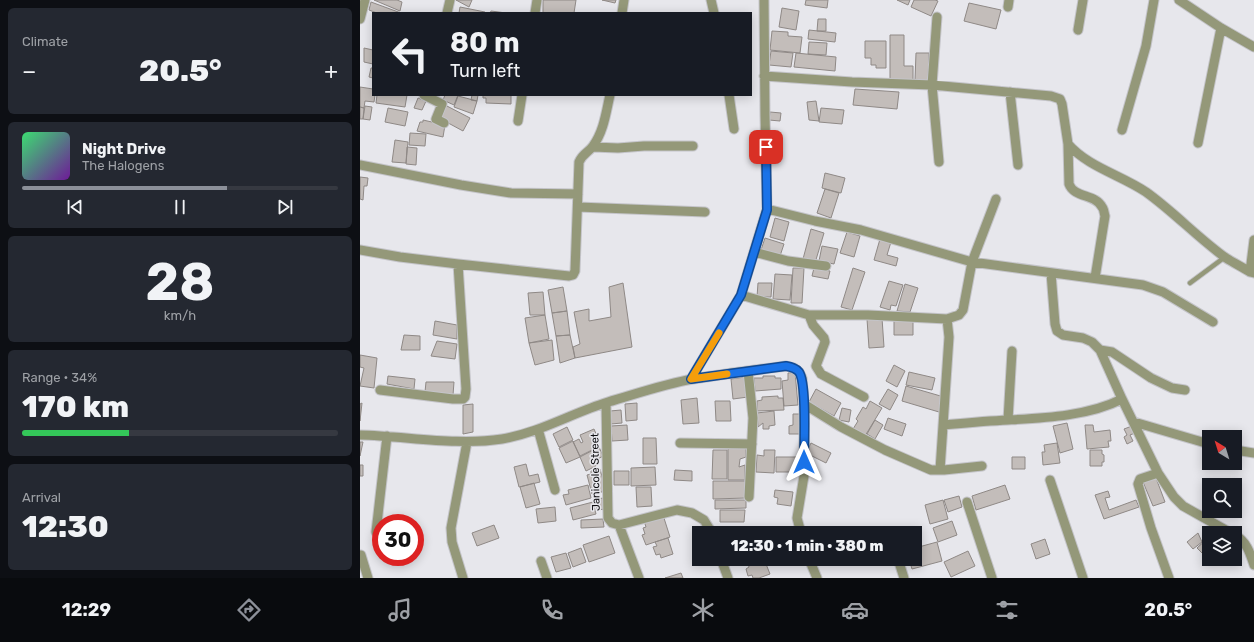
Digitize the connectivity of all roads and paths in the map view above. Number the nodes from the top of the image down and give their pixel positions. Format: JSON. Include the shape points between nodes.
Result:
{"nodes":[{"id":1,"x":365,"y":0,"type":"edge"},
{"id":2,"x":450,"y":0,"type":"edge"},
{"id":3,"x":537,"y":0,"type":"edge"},
{"id":4,"x":624,"y":0,"type":"edge"},
{"id":5,"x":711,"y":0,"type":"edge"},
{"id":6,"x":764,"y":0,"type":"edge"},
{"id":7,"x":1083,"y":0,"type":"edge"},
{"id":8,"x":1154,"y":0,"type":"edge"},
{"id":9,"x":1179,"y":0,"type":"edge"},
{"id":10,"x":446,"y":12,"type":"edge"},
{"id":11,"x":535,"y":12,"type":"edge"},
{"id":12,"x":622,"y":12,"type":"edge"},
{"id":13,"x":714,"y":12,"type":"edge"},
{"id":14,"x":937,"y":17,"type":"dead end"},
{"id":15,"x":360,"y":19,"type":"edge"},
{"id":16,"x":1221,"y":28,"type":"junction"},
{"id":17,"x":1078,"y":30,"type":"dead end"},
{"id":18,"x":1254,"y":47,"type":"edge"},
{"id":19,"x":764,"y":76,"type":"junction"},
{"id":20,"x":932,"y":85,"type":"junction"},
{"id":21,"x":1010,"y":92,"type":"junction"},
{"id":22,"x":426,"y":96,"type":"edge"},
{"id":23,"x":522,"y":96,"type":"edge"},
{"id":24,"x":610,"y":96,"type":"edge"},
{"id":25,"x":729,"y":96,"type":"edge"},
{"id":26,"x":518,"y":121,"type":"dead end"},
{"id":27,"x":444,"y":123,"type":"dead end"},
{"id":28,"x":734,"y":129,"type":"dead end"},
{"id":29,"x":1122,"y":130,"type":"dead end"},
{"id":30,"x":1068,"y":144,"type":"junction"},
{"id":31,"x":1198,"y":144,"type":"dead end"},
{"id":32,"x":693,"y":146,"type":"dead end"},
{"id":33,"x":593,"y":147,"type":"junction"},
{"id":34,"x":939,"y":162,"type":"dead end"},
{"id":35,"x":360,"y":165,"type":"edge"},
{"id":36,"x":1018,"y":165,"type":"dead end"},
{"id":37,"x":578,"y":194,"type":"junction"},
{"id":38,"x":996,"y":199,"type":"dead end"},
{"id":39,"x":578,"y":208,"type":"junction"},
{"id":40,"x":767,"y":210,"type":"junction"},
{"id":41,"x":705,"y":212,"type":"dead end"},
{"id":42,"x":1254,"y":240,"type":"edge"},
{"id":43,"x":360,"y":250,"type":"edge"},
{"id":44,"x":754,"y":252,"type":"junction"},
{"id":45,"x":1225,"y":257,"type":"junction"},
{"id":46,"x":972,"y":262,"type":"junction"},
{"id":47,"x":458,"y":264,"type":"junction"},
{"id":48,"x":826,"y":266,"type":"dead end"},
{"id":49,"x":1252,"y":272,"type":"edge"},
{"id":50,"x":1051,"y":273,"type":"junction"},
{"id":51,"x":1095,"y":278,"type":"junction"},
{"id":52,"x":1190,"y":283,"type":"dead end"},
{"id":53,"x":741,"y":295,"type":"junction"},
{"id":54,"x":809,"y":315,"type":"junction"},
{"id":55,"x":947,"y":319,"type":"junction"},
{"id":56,"x":1213,"y":322,"type":"dead end"},
{"id":57,"x":1100,"y":350,"type":"junction"},
{"id":58,"x":1012,"y":351,"type":"dead end"},
{"id":59,"x":748,"y":371,"type":"junction"},
{"id":60,"x":691,"y":379,"type":"junction"},
{"id":61,"x":380,"y":390,"type":"dead end"},
{"id":62,"x":1185,"y":390,"type":"dead end"},
{"id":63,"x":864,"y":397,"type":"dead end"},
{"id":64,"x":1122,"y":399,"type":"junction"},
{"id":65,"x":606,"y":403,"type":"junction"},
{"id":66,"x":804,"y":404,"type":"junction"},
{"id":67,"x":1008,"y":420,"type":"junction"},
{"id":68,"x":1134,"y":422,"type":"junction"},
{"id":69,"x":943,"y":425,"type":"junction"},
{"id":70,"x":538,"y":429,"type":"junction"},
{"id":71,"x":360,"y":435,"type":"edge"},
{"id":72,"x":387,"y":436,"type":"junction"},
{"id":73,"x":467,"y":442,"type":"junction"},
{"id":74,"x":1202,"y":442,"type":"edge"},
{"id":75,"x":680,"y":443,"type":"dead end"},
{"id":76,"x":752,"y":444,"type":"junction"},
{"id":77,"x":1242,"y":451,"type":"edge"},
{"id":78,"x":1254,"y":453,"type":"edge"},
{"id":79,"x":982,"y":466,"type":"dead end"},
{"id":80,"x":940,"y":470,"type":"junction"},
{"id":81,"x":1158,"y":473,"type":"junction"},
{"id":82,"x":1050,"y":480,"type":"dead end"},
{"id":83,"x":555,"y":490,"type":"dead end"},
{"id":84,"x":749,"y":497,"type":"dead end"},
{"id":85,"x":967,"y":502,"type":"dead end"},
{"id":86,"x":378,"y":514,"type":"edge"},
{"id":87,"x":619,"y":525,"type":"junction"},
{"id":88,"x":708,"y":526,"type":"edge"},
{"id":89,"x":799,"y":526,"type":"edge"},
{"id":90,"x":1219,"y":526,"type":"edge"},
{"id":91,"x":1242,"y":540,"type":"edge"},
{"id":92,"x":361,"y":555,"type":"dead end"},
{"id":93,"x":541,"y":561,"type":"dead end"},
{"id":94,"x":1254,"y":565,"type":"edge"},
{"id":95,"x":724,"y":566,"type":"edge"},
{"id":96,"x":812,"y":566,"type":"edge"},
{"id":97,"x":900,"y":566,"type":"edge"},
{"id":98,"x":368,"y":578,"type":"edge"},
{"id":99,"x":463,"y":578,"type":"edge"},
{"id":100,"x":547,"y":578,"type":"edge"},
{"id":101,"x":639,"y":578,"type":"edge"},
{"id":102,"x":728,"y":578,"type":"edge"},
{"id":103,"x":817,"y":578,"type":"edge"},
{"id":104,"x":904,"y":578,"type":"edge"},
{"id":105,"x":992,"y":578,"type":"edge"},
{"id":106,"x":1083,"y":578,"type":"edge"},
{"id":107,"x":1169,"y":578,"type":"edge"}],
"edges":[{"from":1,"to":15,"type":"street"},
{"from":2,"to":10,"type":"street"},
{"from":3,"to":11,"type":"street"},
{"from":4,"to":12,"type":"street"},
{"from":5,"to":13,"type":"street"},
{"from":6,"to":19,"type":"street"},
{"from":7,"to":17,"type":"street"},
{"from":8,"to":29,"type":"street","via":[[1146,46]]},
{"from":9,"to":16,"type":"street"},
{"from":14,"to":20,"type":"street"},
{"from":16,"to":18,"type":"street"},
{"from":16,"to":31,"type":"street"},
{"from":19,"to":20,"type":"street"},
{"from":19,"to":40,"type":"street"},
{"from":20,"to":21,"type":"street"},
{"from":20,"to":34,"type":"street"},
{"from":21,"to":30,"type":"street","via":[[1060,98]]},
{"from":21,"to":36,"type":"street"},
{"from":22,"to":27,"type":"street","via":[[442,104],[436,119]]},
{"from":23,"to":26,"type":"street"},
{"from":24,"to":33,"type":"street","via":[[602,129]]},
{"from":25,"to":28,"type":"street"},
{"from":30,"to":45,"type":"street","via":[[1076,154],[1144,191],[1168,208]]},
{"from":30,"to":51,"type":"street","via":[[1071,188],[1074,192],[1097,201],[1102,206],[1105,216]]},
{"from":32,"to":33,"type":"street"},
{"from":33,"to":37,"type":"street","via":[[579,162]]},
{"from":35,"to":37,"type":"street","via":[[511,193]]},
{"from":37,"to":39,"type":"street"},
{"from":38,"to":46,"type":"street"},
{"from":39,"to":41,"type":"street"},
{"from":39,"to":47,"type":"street","via":[[573,275]]},
{"from":40,"to":44,"type":"street"},
{"from":40,"to":46,"type":"street","via":[[861,230]]},
{"from":42,"to":49,"type":"street"},
{"from":43,"to":47,"type":"street"},
{"from":44,"to":48,"type":"street","via":[[788,261]]},
{"from":44,"to":53,"type":"street"},
{"from":45,"to":49,"type":"street"},
{"from":45,"to":52,"type":"lane"},
{"from":46,"to":50,"type":"street"},
{"from":46,"to":55,"type":"street","via":[[962,313]]},
{"from":47,"to":61,"type":"street","via":[[465,397],[453,399]]},
{"from":50,"to":51,"type":"street"},
{"from":50,"to":57,"type":"street","via":[[1057,331],[1063,335],[1083,338]]},
{"from":51,"to":56,"type":"street","via":[[1144,285],[1163,292]]},
{"from":53,"to":54,"type":"street"},
{"from":53,"to":60,"type":"street"},
{"from":54,"to":55,"type":"street"},
{"from":54,"to":63,"type":"street","via":[[826,342],[816,366],[821,374]]},
{"from":55,"to":69,"type":"street","via":[[949,337]]},
{"from":57,"to":62,"type":"street","via":[[1112,352],[1150,378],[1172,388]]},
{"from":57,"to":64,"type":"street"},
{"from":58,"to":67,"type":"street"},
{"from":59,"to":60,"type":"street"},
{"from":59,"to":66,"type":"street","via":[[786,366],[794,368],[802,378]]},
{"from":59,"to":76,"type":"street","via":[[753,418]]},
{"from":60,"to":65,"type":"street"},
{"from":64,"to":67,"type":"street","via":[[1110,405],[1071,414]]},
{"from":64,"to":68,"type":"street"},
{"from":65,"to":70,"type":"street"},
{"from":65,"to":87,"type":"street","name":"Janicole Street","via":[[608,518],[612,523]]},
{"from":66,"to":80,"type":"street","via":[[885,450],[931,470]]},
{"from":66,"to":89,"type":"street","via":[[804,476],[797,518]]},
{"from":67,"to":69,"type":"street"},
{"from":68,"to":74,"type":"street"},
{"from":68,"to":81,"type":"street"},
{"from":69,"to":80,"type":"street"},
{"from":70,"to":73,"type":"street","via":[[503,439]]},
{"from":70,"to":83,"type":"street"},
{"from":71,"to":72,"type":"street"},
{"from":72,"to":73,"type":"street"},
{"from":72,"to":86,"type":"street"},
{"from":73,"to":99,"type":"street","via":[[451,528],[452,542]]},
{"from":75,"to":76,"type":"street"},
{"from":76,"to":84,"type":"street"},
{"from":77,"to":78,"type":"street"},
{"from":79,"to":80,"type":"street"},
{"from":81,"to":90,"type":"street","via":[[1183,506]]},
{"from":81,"to":107,"type":"street","via":[[1140,479],[1138,484]]},
{"from":82,"to":106,"type":"street"},
{"from":85,"to":105,"type":"street"},
{"from":87,"to":88,"type":"street","via":[[677,510],[692,513],[704,520]]},
{"from":87,"to":101,"type":"street"},
{"from":91,"to":94,"type":"street","via":[[1248,548]]},
{"from":92,"to":98,"type":"street"},
{"from":93,"to":100,"type":"street"},
{"from":95,"to":102,"type":"street"},
{"from":96,"to":103,"type":"street"},
{"from":97,"to":104,"type":"street"}]}
